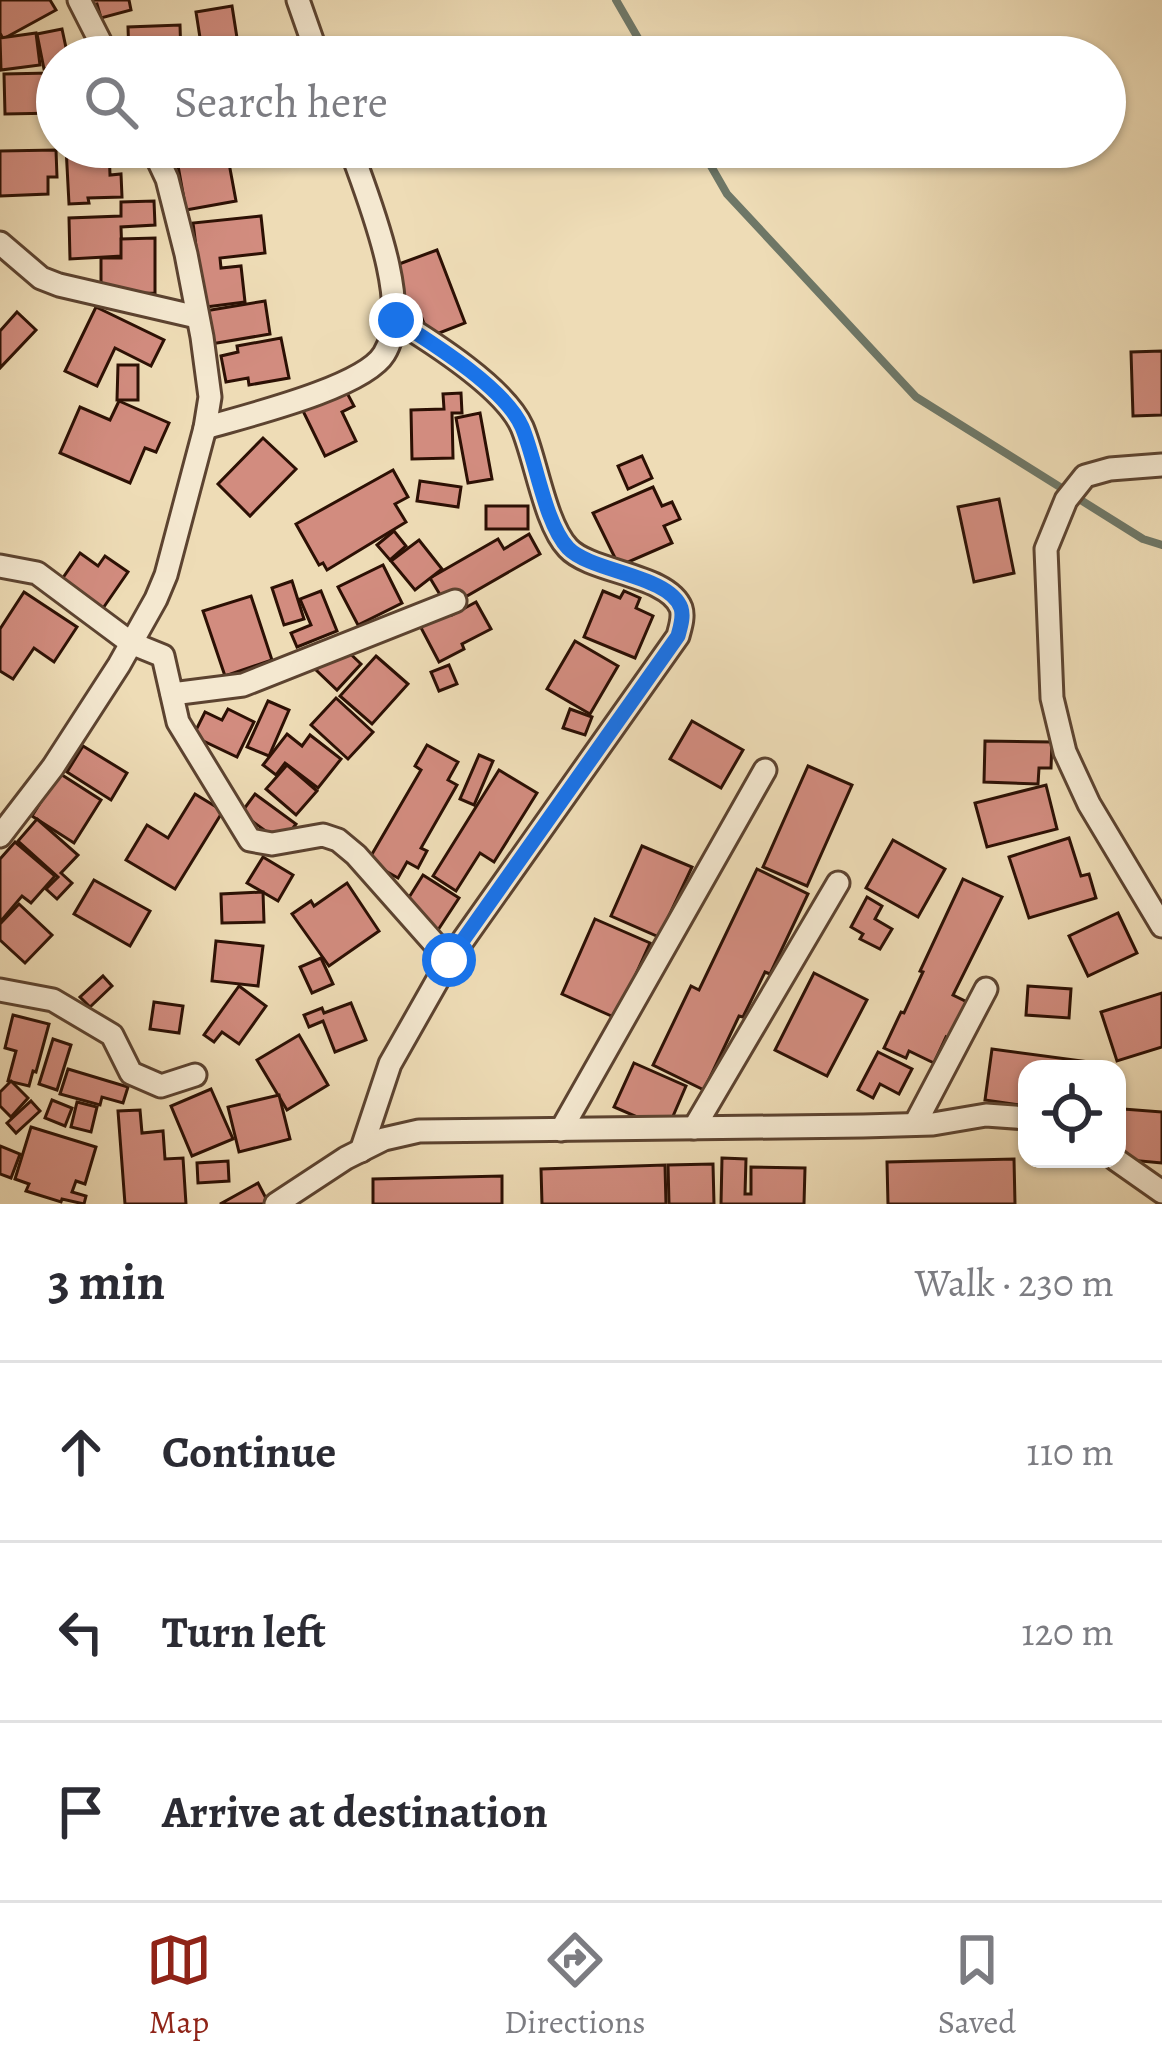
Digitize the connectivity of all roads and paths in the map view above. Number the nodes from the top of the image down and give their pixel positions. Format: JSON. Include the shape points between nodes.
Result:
{"nodes":[{"id":1,"x":79,"y":0,"type":"edge"},
{"id":2,"x":298,"y":0,"type":"edge"},
{"id":3,"x":97,"y":36,"type":"edge"},
{"id":4,"x":311,"y":36,"type":"edge"},
{"id":5,"x":162,"y":168,"type":"edge"},
{"id":6,"x":358,"y":168,"type":"edge"},
{"id":7,"x":0,"y":243,"type":"edge"},
{"id":8,"x":196,"y":316,"type":"junction"},
{"id":9,"x":396,"y":320,"type":"junction"},
{"id":10,"x":205,"y":428,"type":"junction"},
{"id":11,"x":1162,"y":465,"type":"edge"},
{"id":12,"x":0,"y":566,"type":"edge"},
{"id":13,"x":455,"y":601,"type":"dead end"},
{"id":14,"x":130,"y":643,"type":"junction"},
{"id":15,"x":172,"y":694,"type":"junction"},
{"id":16,"x":765,"y":770,"type":"dead end"},
{"id":17,"x":0,"y":836,"type":"edge"},
{"id":18,"x":838,"y":883,"type":"dead end"},
{"id":19,"x":1162,"y":926,"type":"edge"},
{"id":20,"x":449,"y":960,"type":"junction"},
{"id":21,"x":986,"y":988,"type":"dead end"},
{"id":22,"x":0,"y":990,"type":"edge"},
{"id":23,"x":195,"y":1075,"type":"dead end"},
{"id":24,"x":1018,"y":1117,"type":"edge"},
{"id":25,"x":915,"y":1124,"type":"junction"},
{"id":26,"x":694,"y":1128,"type":"junction"},
{"id":27,"x":561,"y":1130,"type":"junction"},
{"id":28,"x":361,"y":1151,"type":"junction"},
{"id":29,"x":1126,"y":1167,"type":"edge"},
{"id":30,"x":1162,"y":1192,"type":"edge"},
{"id":31,"x":276,"y":1204,"type":"edge"}],
"edges":[{"from":1,"to":3,"type":"street"},
{"from":2,"to":4,"type":"street"},
{"from":5,"to":8,"type":"street"},
{"from":6,"to":9,"type":"street"},
{"from":7,"to":8,"type":"street","via":[[59,285]]},
{"from":8,"to":10,"type":"street","via":[[210,398]]},
{"from":9,"to":10,"type":"street","via":[[384,355],[369,369]]},
{"from":9,"to":20,"type":"street","via":[[454,357],[514,412],[566,547],[637,577],[681,607],[678,636]]},
{"from":10,"to":14,"type":"street","via":[[166,574]]},
{"from":11,"to":19,"type":"street","via":[[1085,476],[1046,549],[1052,698],[1065,752]]},
{"from":12,"to":14,"type":"street","via":[[37,572]]},
{"from":13,"to":15,"type":"street","via":[[243,686]]},
{"from":14,"to":15,"type":"street","via":[[163,656]]},
{"from":14,"to":17,"type":"street"},
{"from":15,"to":20,"type":"street","via":[[178,722],[250,840],[338,840]]},
{"from":16,"to":27,"type":"street"},
{"from":18,"to":26,"type":"street"},
{"from":20,"to":28,"type":"street","via":[[390,1064]]},
{"from":21,"to":25,"type":"street"},
{"from":22,"to":23,"type":"street","via":[[53,1000],[112,1035],[131,1073],[161,1086]]},
{"from":24,"to":25,"type":"street"},
{"from":25,"to":26,"type":"street"},
{"from":26,"to":27,"type":"street"},
{"from":27,"to":28,"type":"street","via":[[419,1131]]},
{"from":28,"to":31,"type":"street"},
{"from":29,"to":30,"type":"street"}]}
